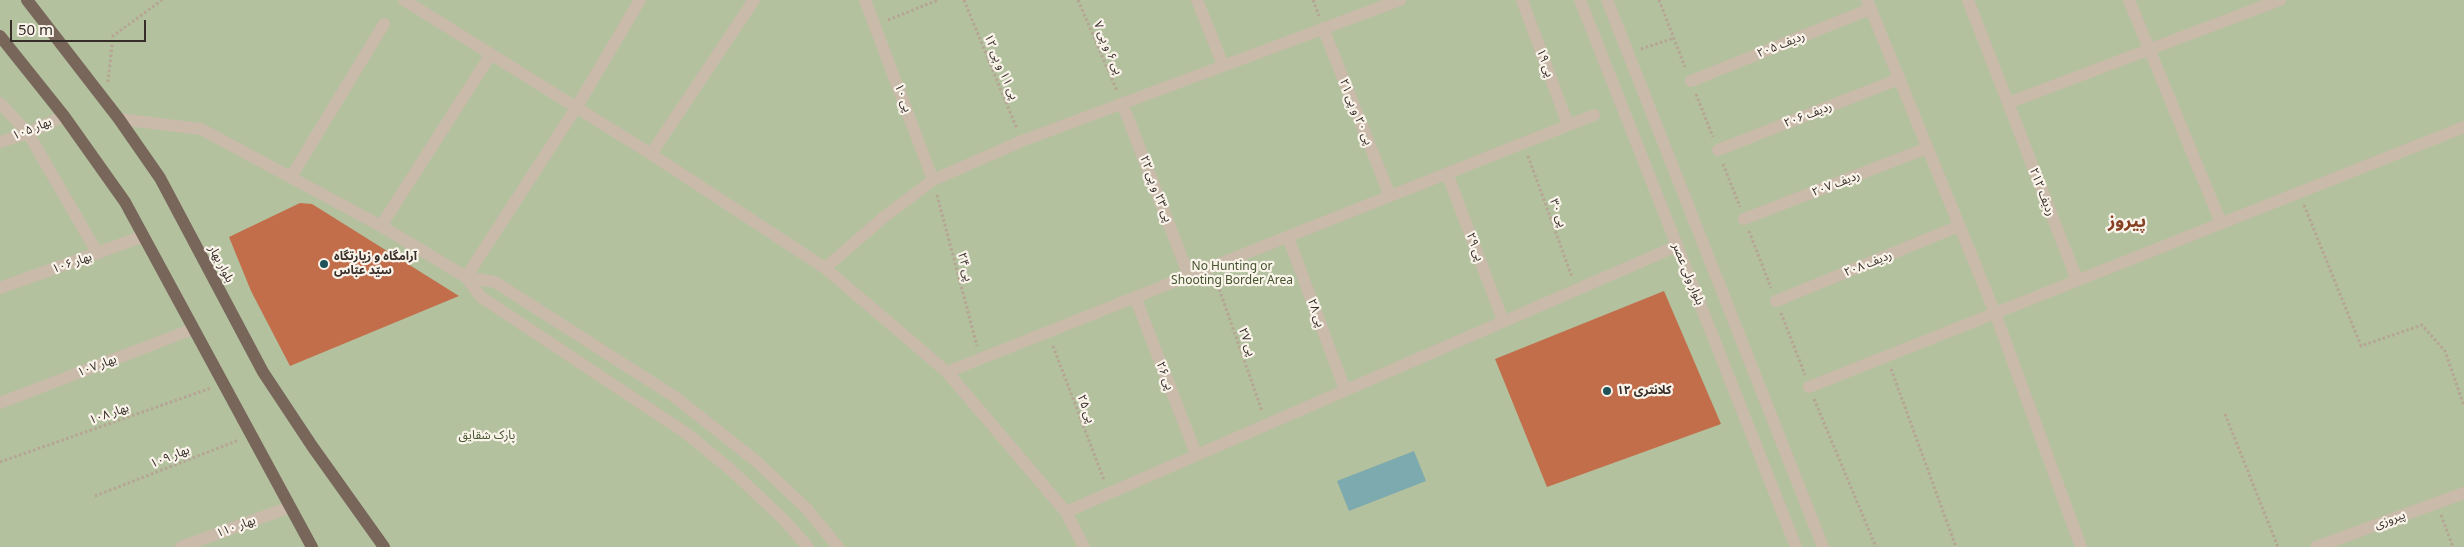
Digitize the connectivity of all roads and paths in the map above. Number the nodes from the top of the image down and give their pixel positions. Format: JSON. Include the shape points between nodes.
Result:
{"nodes":[{"id":1,"x":27,"y":0,"type":"edge"},
{"id":2,"x":162,"y":0,"type":"edge"},
{"id":3,"x":404,"y":0,"type":"edge"},
{"id":4,"x":640,"y":0,"type":"edge"},
{"id":5,"x":754,"y":0,"type":"edge"},
{"id":6,"x":866,"y":0,"type":"edge"},
{"id":7,"x":938,"y":0,"type":"edge"},
{"id":8,"x":964,"y":0,"type":"edge"},
{"id":9,"x":1078,"y":0,"type":"edge"},
{"id":10,"x":1197,"y":0,"type":"edge"},
{"id":11,"x":1400,"y":0,"type":"edge"},
{"id":12,"x":1522,"y":0,"type":"edge"},
{"id":13,"x":1580,"y":0,"type":"edge"},
{"id":14,"x":1607,"y":0,"type":"edge"},
{"id":15,"x":1659,"y":0,"type":"edge"},
{"id":16,"x":1968,"y":0,"type":"edge"},
{"id":17,"x":2129,"y":0,"type":"edge"},
{"id":18,"x":2280,"y":0,"type":"edge"},
{"id":19,"x":1868,"y":4,"type":"edge"},
{"id":20,"x":874,"y":20,"type":"junction"},
{"id":21,"x":384,"y":24,"type":"dead end"},
{"id":22,"x":1323,"y":28,"type":"junction"},
{"id":23,"x":0,"y":36,"type":"edge"},
{"id":24,"x":1674,"y":38,"type":"junction"},
{"id":25,"x":2149,"y":49,"type":"junction"},
{"id":26,"x":1628,"y":53,"type":"junction"},
{"id":27,"x":490,"y":54,"type":"junction"},
{"id":28,"x":1223,"y":65,"type":"junction"},
{"id":29,"x":1899,"y":79,"type":"junction"},
{"id":30,"x":1691,"y":81,"type":"junction"},
{"id":31,"x":0,"y":102,"type":"edge"},
{"id":32,"x":1122,"y":103,"type":"junction"},
{"id":33,"x":2008,"y":103,"type":"junction"},
{"id":34,"x":106,"y":104,"type":"junction"},
{"id":35,"x":576,"y":108,"type":"junction"},
{"id":36,"x":1594,"y":115,"type":"dead end"},
{"id":37,"x":64,"y":116,"type":"junction"},
{"id":38,"x":119,"y":119,"type":"junction"},
{"id":39,"x":1568,"y":125,"type":"junction"},
{"id":40,"x":2464,"y":127,"type":"edge"},
{"id":41,"x":28,"y":133,"type":"junction"},
{"id":42,"x":1022,"y":140,"type":"junction"},
{"id":43,"x":0,"y":142,"type":"edge"},
{"id":44,"x":1523,"y":143,"type":"junction"},
{"id":45,"x":1927,"y":148,"type":"junction"},
{"id":46,"x":1718,"y":150,"type":"junction"},
{"id":47,"x":651,"y":154,"type":"junction"},
{"id":48,"x":1447,"y":174,"type":"junction"},
{"id":49,"x":291,"y":177,"type":"junction"},
{"id":50,"x":933,"y":180,"type":"junction"},
{"id":51,"x":2299,"y":192,"type":"junction"},
{"id":52,"x":1390,"y":196,"type":"junction"},
{"id":53,"x":1744,"y":219,"type":"junction"},
{"id":54,"x":2221,"y":223,"type":"junction"},
{"id":55,"x":381,"y":226,"type":"junction"},
{"id":56,"x":1959,"y":226,"type":"junction"},
{"id":57,"x":144,"y":236,"type":"junction"},
{"id":58,"x":1288,"y":237,"type":"junction"},
{"id":59,"x":1677,"y":246,"type":"junction"},
{"id":60,"x":98,"y":254,"type":"junction"},
{"id":61,"x":1211,"y":267,"type":"junction"},
{"id":62,"x":825,"y":268,"type":"junction"},
{"id":63,"x":1189,"y":276,"type":"junction"},
{"id":64,"x":466,"y":277,"type":"junction"},
{"id":65,"x":2077,"y":280,"type":"junction"},
{"id":66,"x":0,"y":288,"type":"edge"},
{"id":67,"x":1576,"y":289,"type":"junction"},
{"id":68,"x":1135,"y":298,"type":"junction"},
{"id":69,"x":1776,"y":301,"type":"junction"},
{"id":70,"x":1995,"y":313,"type":"junction"},
{"id":71,"x":1504,"y":321,"type":"junction"},
{"id":72,"x":193,"y":329,"type":"junction"},
{"id":73,"x":1048,"y":332,"type":"junction"},
{"id":74,"x":1886,"y":356,"type":"junction"},
{"id":75,"x":980,"y":359,"type":"junction"},
{"id":76,"x":947,"y":372,"type":"junction"},
{"id":77,"x":223,"y":383,"type":"junction"},
{"id":78,"x":1810,"y":387,"type":"junction"},
{"id":79,"x":1345,"y":390,"type":"junction"},
{"id":80,"x":0,"y":402,"type":"edge"},
{"id":81,"x":2464,"y":406,"type":"edge"},
{"id":82,"x":2225,"y":414,"type":"dead end"},
{"id":83,"x":1267,"y":424,"type":"junction"},
{"id":84,"x":251,"y":435,"type":"junction"},
{"id":85,"x":1196,"y":454,"type":"junction"},
{"id":86,"x":0,"y":462,"type":"edge"},
{"id":87,"x":1109,"y":492,"type":"junction"},
{"id":88,"x":2464,"y":492,"type":"edge"},
{"id":89,"x":95,"y":496,"type":"dead end"},
{"id":90,"x":2437,"y":503,"type":"junction"},
{"id":91,"x":290,"y":507,"type":"junction"},
{"id":92,"x":1066,"y":512,"type":"junction"},
{"id":93,"x":182,"y":547,"type":"edge"},
{"id":94,"x":312,"y":547,"type":"edge"},
{"id":95,"x":384,"y":547,"type":"edge"},
{"id":96,"x":808,"y":547,"type":"edge"},
{"id":97,"x":838,"y":547,"type":"edge"},
{"id":98,"x":1084,"y":547,"type":"edge"},
{"id":99,"x":1796,"y":547,"type":"edge"},
{"id":100,"x":1823,"y":547,"type":"edge"},
{"id":101,"x":1876,"y":547,"type":"edge"},
{"id":102,"x":1956,"y":547,"type":"edge"},
{"id":103,"x":2081,"y":547,"type":"edge"},
{"id":104,"x":2278,"y":547,"type":"edge"},
{"id":105,"x":2316,"y":547,"type":"edge"},
{"id":106,"x":2453,"y":547,"type":"edge"}],
"edges":[{"from":1,"to":34,"type":"main road","name":"بلوار بهار"},
{"from":2,"to":34,"type":"path","via":[[113,36]]},
{"from":3,"to":27,"type":"street"},
{"from":4,"to":35,"type":"street"},
{"from":5,"to":47,"type":"street"},
{"from":6,"to":20,"type":"street","name":"پی ۱۰"},
{"from":7,"to":20,"type":"path"},
{"from":8,"to":42,"type":"path","name":"پی ۱۱ و پی ۱۲"},
{"from":9,"to":32,"type":"path","name":"پی ۶ و پی ۷"},
{"from":10,"to":28,"type":"street"},
{"from":11,"to":22,"type":"street"},
{"from":12,"to":39,"type":"street","name":"پی ۱۹"},
{"from":13,"to":59,"type":"street","name":"بلوار ولی عصر"},
{"from":14,"to":26,"type":"street","name":"بلوار ولی عصر"},
{"from":15,"to":24,"type":"path"},
{"from":16,"to":33,"type":"street","name":"ردیف ۲۱۲"},
{"from":17,"to":25,"type":"street"},
{"from":18,"to":25,"type":"street"},
{"from":19,"to":29,"type":"street"},
{"from":19,"to":30,"type":"street","name":"ردیف ۲۰۵"},
{"from":20,"to":50,"type":"street","name":"پی ۱۰"},
{"from":21,"to":49,"type":"street"},
{"from":22,"to":28,"type":"street"},
{"from":22,"to":52,"type":"street","name":"پی ۲۰ و پی ۲۱"},
{"from":23,"to":37,"type":"main road"},
{"from":24,"to":26,"type":"path"},
{"from":24,"to":30,"type":"path"},
{"from":25,"to":33,"type":"street"},
{"from":25,"to":54,"type":"street"},
{"from":26,"to":100,"type":"street","name":"بلوار ولی عصر"},
{"from":27,"to":35,"type":"street"},
{"from":27,"to":55,"type":"street"},
{"from":28,"to":32,"type":"street"},
{"from":29,"to":45,"type":"street"},
{"from":29,"to":46,"type":"street","name":"ردیف ۲۰۶"},
{"from":30,"to":46,"type":"path"},
{"from":31,"to":41,"type":"street"},
{"from":32,"to":42,"type":"street"},
{"from":32,"to":63,"type":"street","name":"پی ۲۳ و پی ۲۲"},
{"from":33,"to":65,"type":"street","name":"ردیف ۲۱۲"},
{"from":34,"to":38,"type":"main road","name":"بلوار بهار"},
{"from":35,"to":47,"type":"street"},
{"from":35,"to":64,"type":"street"},
{"from":36,"to":39,"type":"street"},
{"from":37,"to":41,"type":"street","name":"بهار ۱۰۵"},
{"from":37,"to":57,"type":"main road","via":[[125,202]]},
{"from":38,"to":49,"type":"street","via":[[201,129]]},
{"from":38,"to":95,"type":"main road","name":"بلوار بهار","via":[[160,178],[263,372]]},
{"from":39,"to":44,"type":"street"},
{"from":40,"to":51,"type":"street"},
{"from":41,"to":43,"type":"street","name":"بهار ۱۰۵"},
{"from":41,"to":60,"type":"street"},
{"from":42,"to":50,"type":"street"},
{"from":44,"to":48,"type":"street"},
{"from":44,"to":67,"type":"path","name":"پی ۳۰"},
{"from":45,"to":53,"type":"street","name":"ردیف ۲۰۷"},
{"from":45,"to":56,"type":"street"},
{"from":46,"to":53,"type":"path"},
{"from":47,"to":62,"type":"street"},
{"from":48,"to":52,"type":"street"},
{"from":48,"to":71,"type":"street","name":"پی ۲۹"},
{"from":49,"to":55,"type":"street"},
{"from":50,"to":62,"type":"street"},
{"from":50,"to":75,"type":"path","name":"پی ۲۴"},
{"from":51,"to":54,"type":"street"},
{"from":51,"to":81,"type":"path","via":[[2361,346],[2422,326],[2446,351]]},
{"from":52,"to":58,"type":"street"},
{"from":53,"to":69,"type":"path"},
{"from":54,"to":65,"type":"street"},
{"from":55,"to":64,"type":"street"},
{"from":56,"to":69,"type":"street","name":"ردیف ۲۰۸"},
{"from":56,"to":70,"type":"street"},
{"from":57,"to":60,"type":"street","name":"بهار ۱۰۶"},
{"from":57,"to":72,"type":"main road"},
{"from":58,"to":61,"type":"street"},
{"from":58,"to":79,"type":"street","name":"پی ۲۸"},
{"from":59,"to":67,"type":"street"},
{"from":59,"to":99,"type":"street","name":"بلوار ولی عصر"},
{"from":60,"to":66,"type":"street","name":"بهار ۱۰۶"},
{"from":61,"to":63,"type":"street"},
{"from":61,"to":83,"type":"path","name":"پی ۲۷"},
{"from":62,"to":76,"type":"street"},
{"from":63,"to":68,"type":"street"},
{"from":64,"to":96,"type":"street","via":[[481,297],[686,433],[730,469]]},
{"from":64,"to":97,"type":"street","via":[[495,282],[675,397],[756,461],[806,508]]},
{"from":65,"to":70,"type":"street"},
{"from":67,"to":71,"type":"street"},
{"from":68,"to":73,"type":"street"},
{"from":68,"to":85,"type":"street","name":"پی ۲۶"},
{"from":69,"to":78,"type":"path"},
{"from":70,"to":74,"type":"street"},
{"from":70,"to":103,"type":"street"},
{"from":71,"to":79,"type":"street"},
{"from":72,"to":77,"type":"main road"},
{"from":72,"to":80,"type":"street","name":"بهار ۱۰۷"},
{"from":73,"to":75,"type":"street"},
{"from":73,"to":87,"type":"path","name":"پی ۲۵"},
{"from":74,"to":78,"type":"street"},
{"from":74,"to":102,"type":"path"},
{"from":75,"to":76,"type":"street"},
{"from":76,"to":92,"type":"street"},
{"from":77,"to":84,"type":"main road"},
{"from":77,"to":86,"type":"path","name":"بهار ۱۰۸"},
{"from":78,"to":101,"type":"path"},
{"from":79,"to":83,"type":"street"},
{"from":82,"to":104,"type":"path"},
{"from":83,"to":85,"type":"street"},
{"from":84,"to":89,"type":"path","name":"بهار ۱۰۹"},
{"from":84,"to":91,"type":"main road"},
{"from":85,"to":87,"type":"street"},
{"from":87,"to":92,"type":"street"},
{"from":88,"to":90,"type":"street","name":"پیروزی"},
{"from":90,"to":105,"type":"street","name":"پیروزی"},
{"from":90,"to":106,"type":"path"},
{"from":91,"to":93,"type":"street","name":"بهار ۱۱۰"},
{"from":91,"to":94,"type":"main road"},
{"from":92,"to":98,"type":"street"}]}
